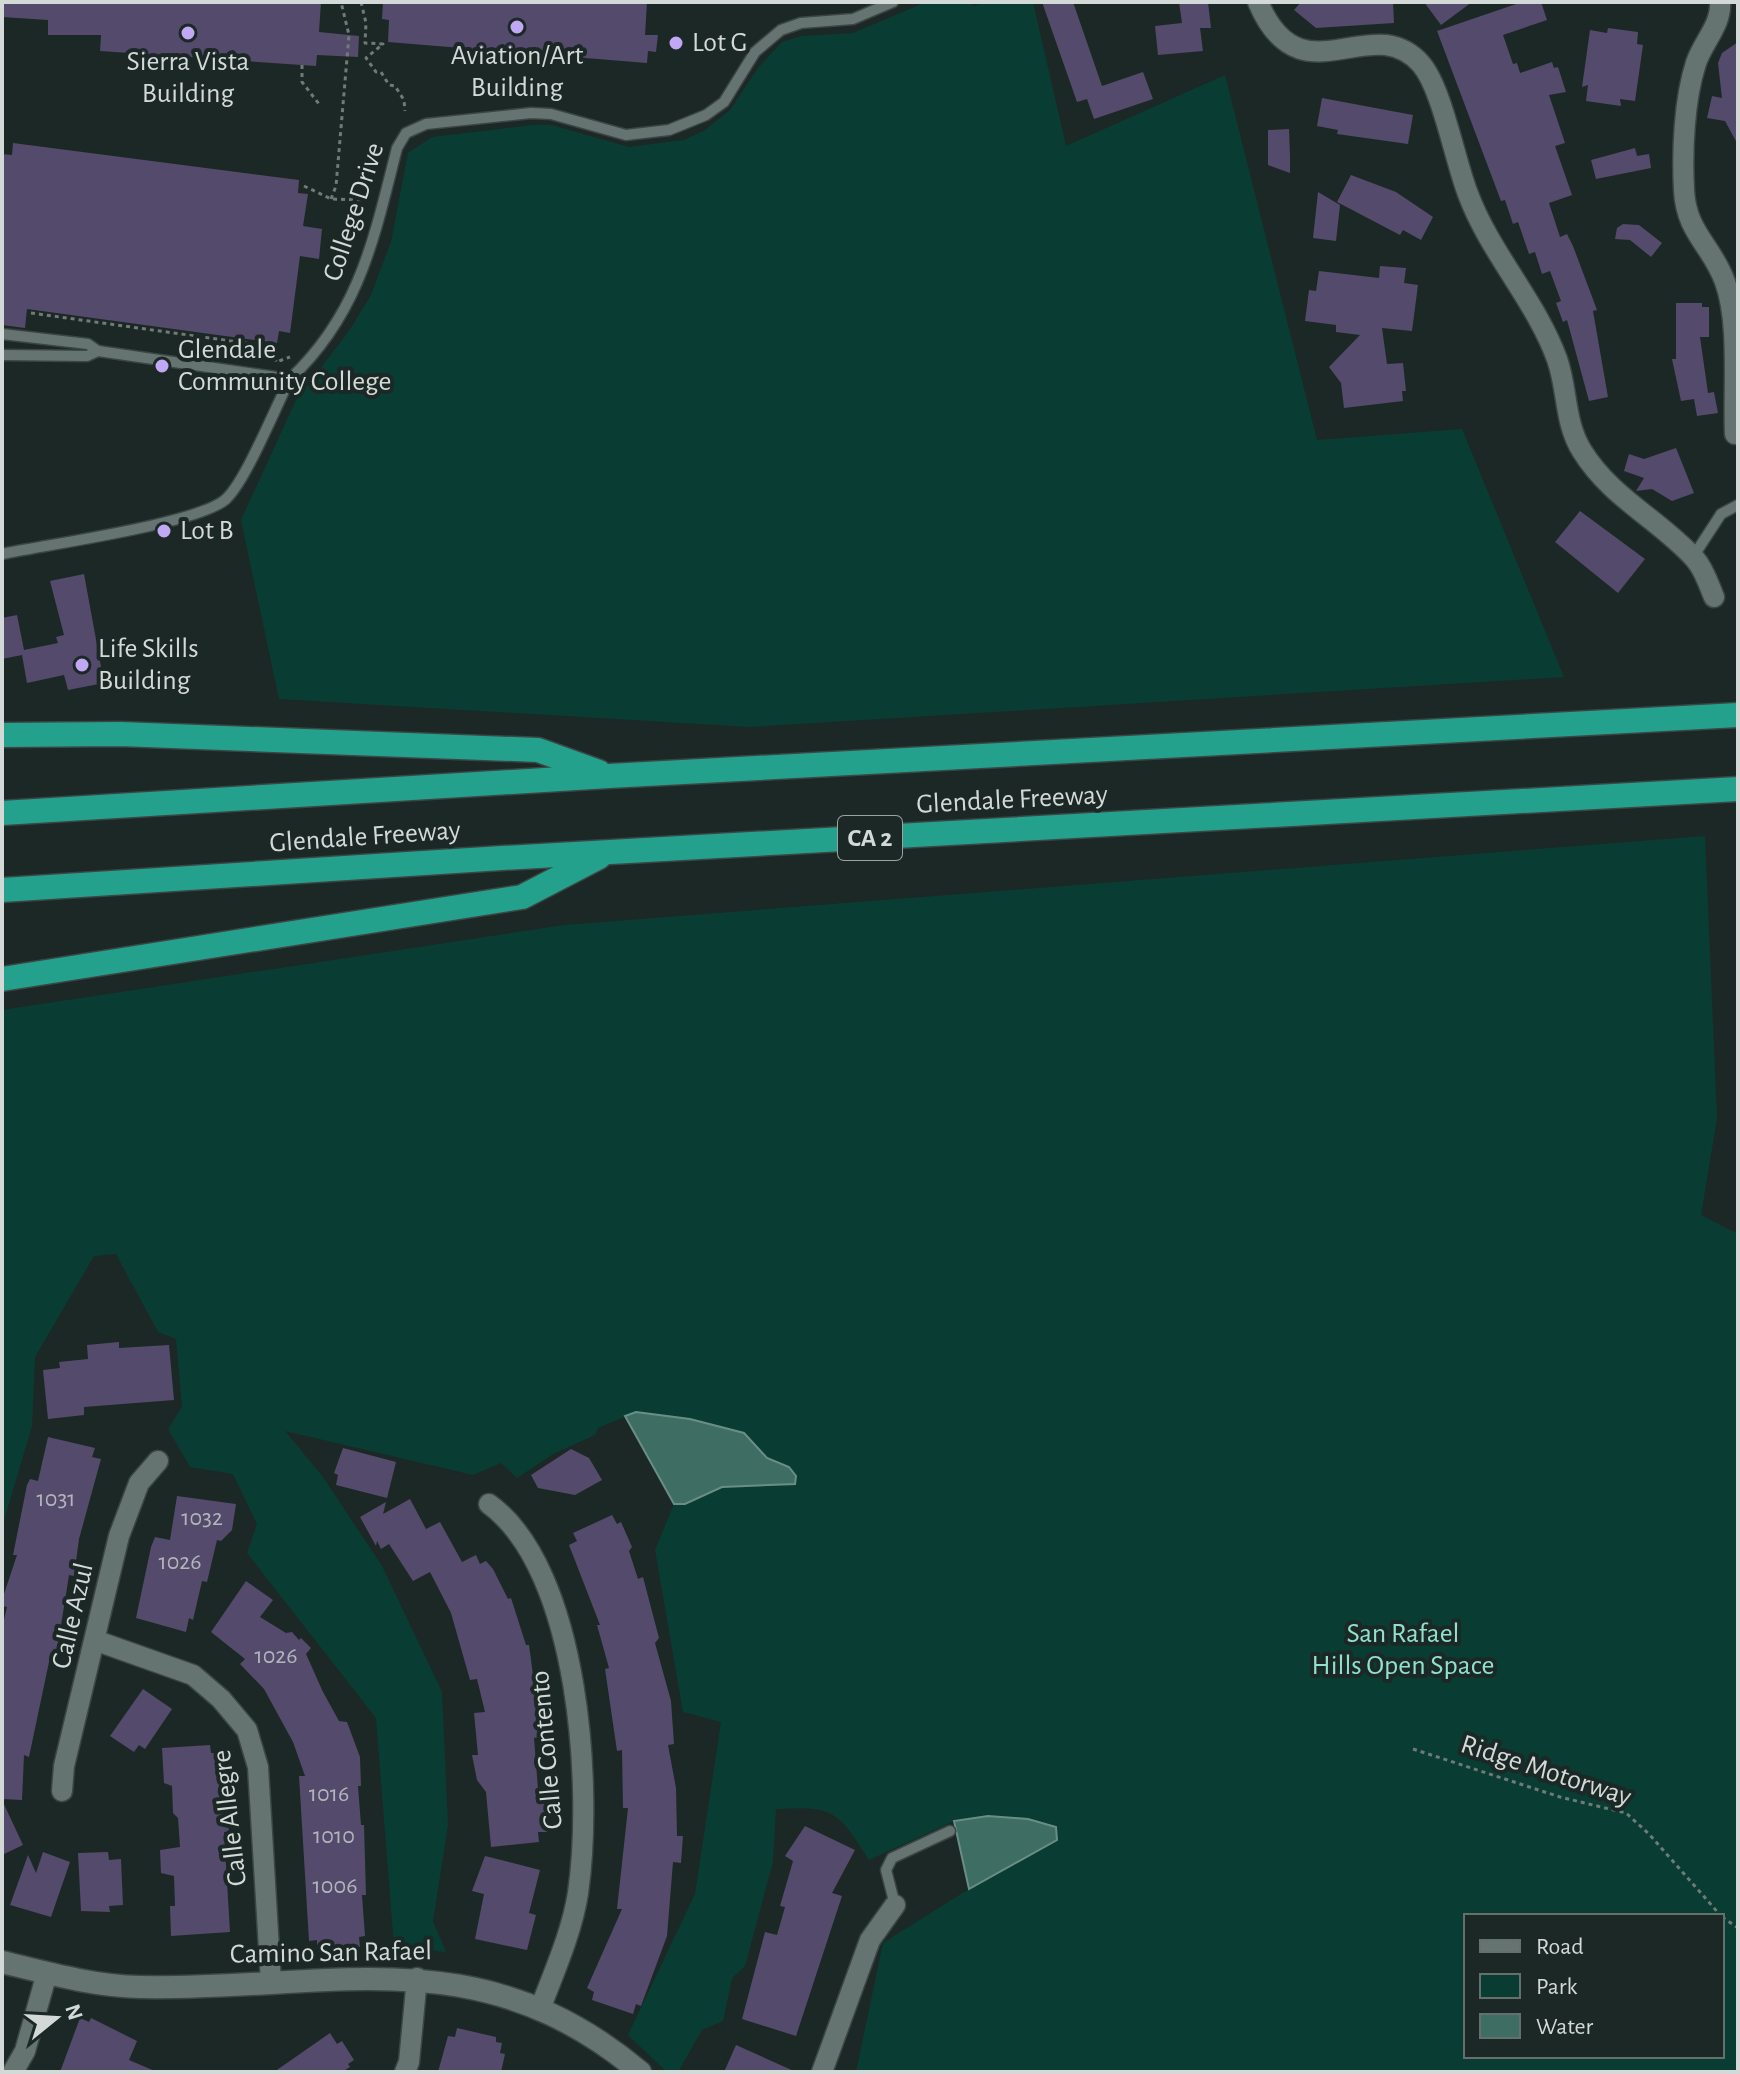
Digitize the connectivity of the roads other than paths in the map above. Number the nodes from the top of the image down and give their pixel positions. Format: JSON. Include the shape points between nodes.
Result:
{"nodes":[{"id":1,"x":893,"y":2,"type":"edge"},
{"id":2,"x":1258,"y":2,"type":"edge"},
{"id":3,"x":1720,"y":2,"type":"edge"},
{"id":4,"x":2,"y":334,"type":"edge"},
{"id":5,"x":98,"y":351,"type":"junction"},
{"id":6,"x":2,"y":355,"type":"edge"},
{"id":7,"x":290,"y":379,"type":"junction"},
{"id":8,"x":1735,"y":434,"type":"dead end"},
{"id":9,"x":1738,"y":505,"type":"edge"},
{"id":10,"x":2,"y":554,"type":"edge"},
{"id":11,"x":1693,"y":557,"type":"junction"},
{"id":12,"x":1714,"y":597,"type":"dead end"},
{"id":13,"x":1738,"y":715,"type":"edge"},
{"id":14,"x":2,"y":735,"type":"edge"},
{"id":15,"x":609,"y":776,"type":"junction"},
{"id":16,"x":1738,"y":789,"type":"edge"},
{"id":17,"x":2,"y":813,"type":"edge"},
{"id":18,"x":609,"y":852,"type":"junction"},
{"id":19,"x":2,"y":890,"type":"edge"},
{"id":20,"x":2,"y":979,"type":"edge"},
{"id":21,"x":158,"y":1461,"type":"dead end"},
{"id":22,"x":489,"y":1504,"type":"dead end"},
{"id":23,"x":97,"y":1641,"type":"junction"},
{"id":24,"x":62,"y":1791,"type":"dead end"},
{"id":25,"x":950,"y":1831,"type":"dead end"},
{"id":26,"x":895,"y":1905,"type":"joint"},
{"id":27,"x":2,"y":1962,"type":"edge"},
{"id":28,"x":47,"y":1973,"type":"junction"},
{"id":29,"x":417,"y":1978,"type":"junction"},
{"id":30,"x":271,"y":1982,"type":"junction"},
{"id":31,"x":540,"y":2009,"type":"junction"},
{"id":32,"x":13,"y":2072,"type":"edge"},
{"id":33,"x":405,"y":2072,"type":"edge"},
{"id":34,"x":640,"y":2072,"type":"edge"},
{"id":35,"x":822,"y":2072,"type":"edge"}],
"edges":[{"from":1,"to":7,"type":"lane","name":"College Drive","via":[[853,19],[781,30],[755,52],[724,102],[669,130],[626,135],[531,113],[426,124],[406,133],[350,303]]},
{"from":2,"to":11,"type":"street","via":[[1265,19],[1295,48],[1315,54],[1385,45],[1398,47],[1420,64],[1473,208],[1557,357],[1575,438],[1612,489]]},
{"from":3,"to":8,"type":"street","via":[[1721,17],[1692,77],[1683,186],[1688,223],[1726,282]]},
{"from":4,"to":5,"type":"lane","via":[[88,344]]},
{"from":5,"to":6,"type":"lane","via":[[87,356]]},
{"from":5,"to":7,"type":"lane"},
{"from":7,"to":10,"type":"lane","name":"College Drive","via":[[222,504]]},
{"from":9,"to":11,"type":"lane","via":[[1721,514]]},
{"from":11,"to":12,"type":"street"},
{"from":13,"to":15,"type":"highway","name":"Glendale Freeway"},
{"from":14,"to":15,"type":"highway","via":[[120,734],[538,750]]},
{"from":15,"to":17,"type":"highway","name":"Glendale Freeway"},
{"from":16,"to":18,"type":"highway","name":"Glendale Freeway","number":"CA 2"},
{"from":18,"to":19,"type":"highway","name":"Glendale Freeway","number":"CA 2"},
{"from":18,"to":20,"type":"highway","via":[[522,897]]},
{"from":21,"to":23,"type":"street","name":"Calle Azul","via":[[139,1483],[119,1536]]},
{"from":22,"to":31,"type":"street","name":"Calle Contento","via":[[507,1517],[524,1541],[557,1615],[570,1663],[580,1753],[584,1826],[577,1896]]},
{"from":23,"to":24,"type":"street","name":"Calle Azul"},
{"from":23,"to":30,"type":"street","name":"Calle Allegre","via":[[193,1675],[247,1730],[258,1767]]},
{"from":25,"to":26,"type":"lane","via":[[892,1858],[886,1870]]},
{"from":26,"to":35,"type":"street","via":[[870,1940]]},
{"from":27,"to":28,"type":"street","name":"Camino San Rafael"},
{"from":28,"to":30,"type":"street","name":"Camino San Rafael","via":[[138,1987]]},
{"from":28,"to":32,"type":"street","via":[[25,2051]]},
{"from":29,"to":30,"type":"street","name":"Camino San Rafael"},
{"from":29,"to":31,"type":"street","name":"Camino San Rafael","via":[[476,1987]]},
{"from":29,"to":33,"type":"street"},
{"from":31,"to":34,"type":"street","name":"Camino San Rafael","via":[[588,2033]]}]}
